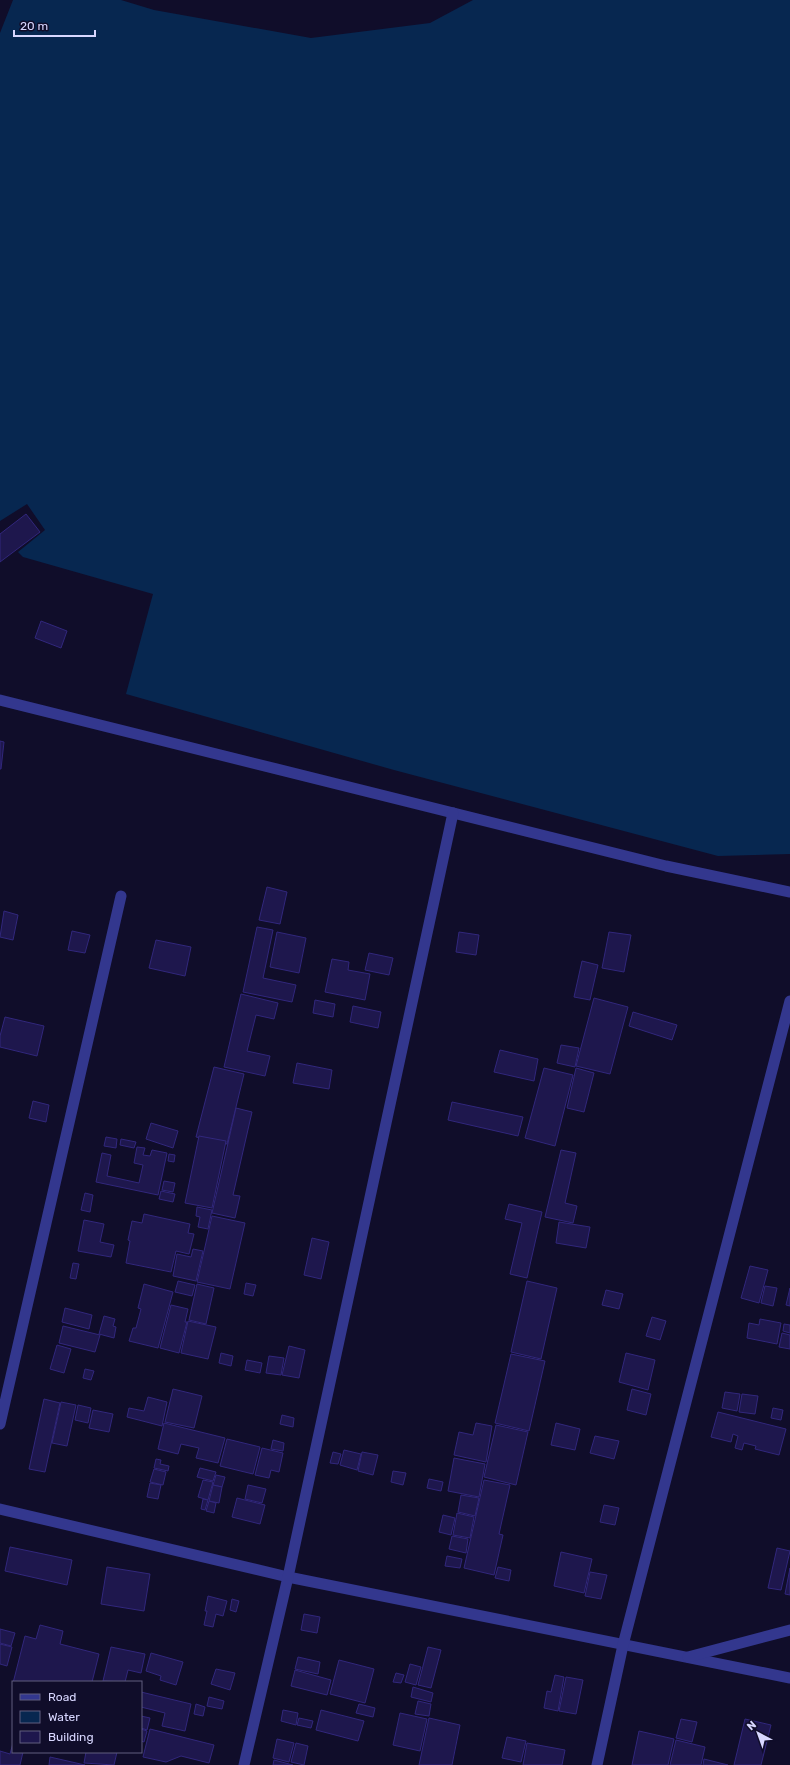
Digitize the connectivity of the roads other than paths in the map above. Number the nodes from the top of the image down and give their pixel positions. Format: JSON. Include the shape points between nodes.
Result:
{"nodes":[{"id":1,"x":0,"y":700,"type":"edge"},
{"id":2,"x":453,"y":813,"type":"junction"},
{"id":3,"x":790,"y":892,"type":"edge"},
{"id":4,"x":121,"y":896,"type":"dead end"},
{"id":5,"x":790,"y":1001,"type":"edge"},
{"id":6,"x":0,"y":1424,"type":"edge"},
{"id":7,"x":0,"y":1509,"type":"edge"},
{"id":8,"x":288,"y":1577,"type":"junction"},
{"id":9,"x":790,"y":1630,"type":"edge"},
{"id":10,"x":623,"y":1645,"type":"junction"},
{"id":11,"x":686,"y":1658,"type":"junction"},
{"id":12,"x":790,"y":1678,"type":"edge"},
{"id":13,"x":244,"y":1765,"type":"edge"},
{"id":14,"x":597,"y":1765,"type":"edge"}],
"edges":[{"from":1,"to":2,"type":"street"},
{"from":2,"to":3,"type":"street","via":[[666,866]]},
{"from":2,"to":8,"type":"street"},
{"from":4,"to":6,"type":"street"},
{"from":5,"to":10,"type":"street"},
{"from":7,"to":8,"type":"street"},
{"from":8,"to":10,"type":"street"},
{"from":8,"to":13,"type":"street"},
{"from":9,"to":11,"type":"street"},
{"from":10,"to":11,"type":"street"},
{"from":10,"to":14,"type":"street"},
{"from":11,"to":12,"type":"street"}]}
